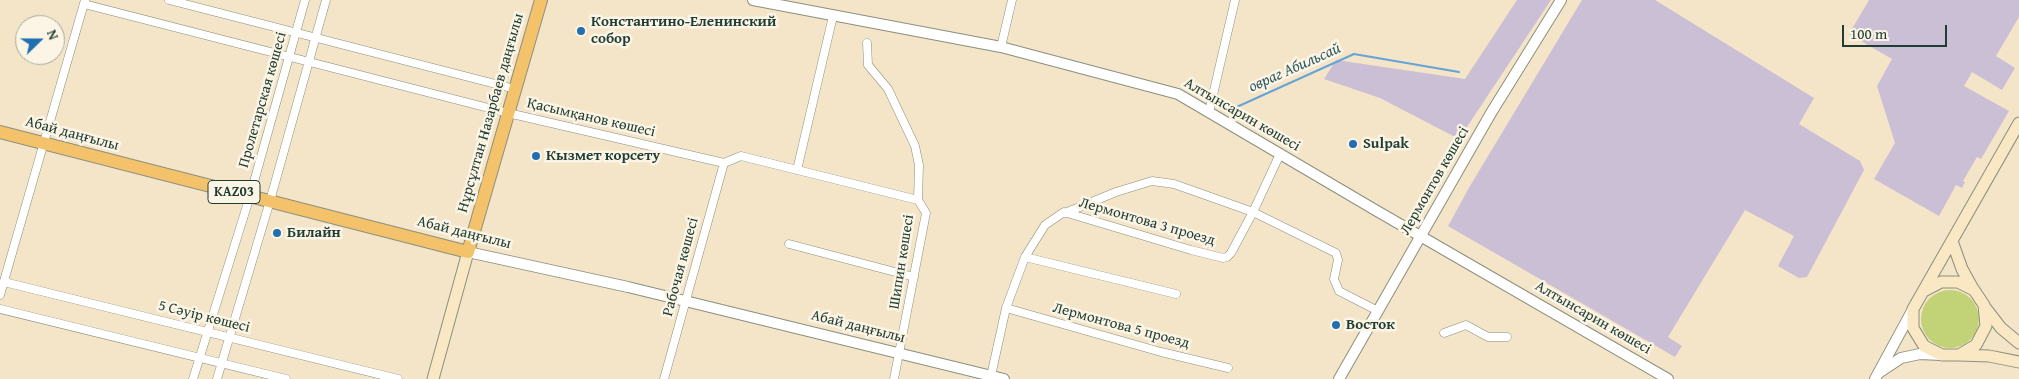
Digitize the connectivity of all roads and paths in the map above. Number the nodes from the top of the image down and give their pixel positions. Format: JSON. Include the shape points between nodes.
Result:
{"nodes":[{"id":1,"x":168,"y":0,"type":"edge"},
{"id":2,"x":305,"y":0,"type":"edge"},
{"id":3,"x":326,"y":0,"type":"edge"},
{"id":4,"x":541,"y":0,"type":"edge"},
{"id":5,"x":753,"y":0,"type":"edge"},
{"id":6,"x":1012,"y":0,"type":"edge"},
{"id":7,"x":1235,"y":0,"type":"edge"},
{"id":8,"x":1561,"y":0,"type":"edge"},
{"id":9,"x":84,"y":2,"type":"edge"},
{"id":10,"x":775,"y":2,"type":"edge"},
{"id":11,"x":833,"y":16,"type":"junction"},
{"id":12,"x":296,"y":33,"type":"junction"},
{"id":13,"x":316,"y":38,"type":"junction"},
{"id":14,"x":867,"y":43,"type":"dead end"},
{"id":15,"x":1001,"y":47,"type":"junction"},
{"id":16,"x":289,"y":57,"type":"junction"},
{"id":17,"x":309,"y":62,"type":"junction"},
{"id":18,"x":515,"y":89,"type":"junction"},
{"id":19,"x":1209,"y":112,"type":"junction"},
{"id":20,"x":508,"y":113,"type":"junction"},
{"id":21,"x":2019,"y":123,"type":"edge"},
{"id":22,"x":0,"y":132,"type":"edge"},
{"id":23,"x":44,"y":144,"type":"junction"},
{"id":24,"x":1280,"y":154,"type":"junction"},
{"id":25,"x":724,"y":163,"type":"junction"},
{"id":26,"x":797,"y":170,"type":"junction"},
{"id":27,"x":250,"y":196,"type":"junction"},
{"id":28,"x":918,"y":200,"type":"junction"},
{"id":29,"x":270,"y":201,"type":"junction"},
{"id":30,"x":1253,"y":212,"type":"junction"},
{"id":31,"x":1064,"y":213,"type":"junction"},
{"id":32,"x":1420,"y":235,"type":"junction"},
{"id":33,"x":1952,"y":241,"type":"junction"},
{"id":34,"x":789,"y":244,"type":"dead end"},
{"id":35,"x":468,"y":252,"type":"junction"},
{"id":36,"x":1025,"y":257,"type":"junction"},
{"id":37,"x":914,"y":276,"type":"junction"},
{"id":38,"x":4,"y":282,"type":"junction"},
{"id":39,"x":1974,"y":290,"type":"junction"},
{"id":40,"x":1924,"y":291,"type":"junction"},
{"id":41,"x":1176,"y":294,"type":"dead end"},
{"id":42,"x":0,"y":295,"type":"edge"},
{"id":43,"x":687,"y":302,"type":"junction"},
{"id":44,"x":1984,"y":305,"type":"junction"},
{"id":45,"x":1006,"y":308,"type":"junction"},
{"id":46,"x":0,"y":309,"type":"edge"},
{"id":47,"x":1913,"y":309,"type":"junction"},
{"id":48,"x":1378,"y":311,"type":"junction"},
{"id":49,"x":208,"y":332,"type":"junction"},
{"id":50,"x":1444,"y":333,"type":"dead end"},
{"id":51,"x":1507,"y":337,"type":"dead end"},
{"id":52,"x":230,"y":338,"type":"junction"},
{"id":53,"x":2019,"y":342,"type":"edge"},
{"id":54,"x":900,"y":354,"type":"junction"},
{"id":55,"x":1942,"y":355,"type":"junction"},
{"id":56,"x":1959,"y":355,"type":"junction"},
{"id":57,"x":200,"y":358,"type":"junction"},
{"id":58,"x":2019,"y":362,"type":"edge"},
{"id":59,"x":222,"y":363,"type":"junction"},
{"id":60,"x":1228,"y":368,"type":"dead end"},
{"id":61,"x":991,"y":376,"type":"junction"},
{"id":62,"x":1877,"y":376,"type":"edge"},
{"id":63,"x":193,"y":379,"type":"edge"},
{"id":64,"x":217,"y":379,"type":"edge"},
{"id":65,"x":286,"y":379,"type":"edge"},
{"id":66,"x":398,"y":379,"type":"edge"},
{"id":67,"x":433,"y":379,"type":"edge"},
{"id":68,"x":664,"y":379,"type":"edge"},
{"id":69,"x":894,"y":379,"type":"edge"},
{"id":70,"x":1004,"y":379,"type":"edge"},
{"id":71,"x":1339,"y":379,"type":"edge"},
{"id":72,"x":1668,"y":379,"type":"edge"}],
"edges":[{"from":1,"to":12,"type":"street","name":"Қасымқанов көшесі"},
{"from":2,"to":12,"type":"street","name":"Пролетарская көшесі"},
{"from":3,"to":13,"type":"street"},
{"from":4,"to":18,"type":"main road","name":"Нұрсұлтан Назарбаев даңғылы"},
{"from":5,"to":10,"type":"street","name":"Алтынсарин көшесі"},
{"from":6,"to":15,"type":"street"},
{"from":7,"to":19,"type":"street"},
{"from":8,"to":32,"type":"street","name":"Лермонтов көшесі"},
{"from":9,"to":16,"type":"street","name":"Қасымқанов көшесі"},
{"from":9,"to":23,"type":"street"},
{"from":10,"to":11,"type":"street","name":"Алтынсарин көшесі"},
{"from":11,"to":15,"type":"street","name":"Алтынсарин көшесі"},
{"from":11,"to":26,"type":"street"},
{"from":12,"to":13,"type":"street","name":"Қасымқанов көшесі"},
{"from":12,"to":16,"type":"street","name":"Пролетарская көшесі"},
{"from":13,"to":17,"type":"street"},
{"from":13,"to":18,"type":"street","name":"Қасымқанов көшесі"},
{"from":14,"to":28,"type":"street","name":"Шипин көшесі","via":[[868,66],[888,89],[915,146],[919,165]]},
{"from":15,"to":19,"type":"street","name":"Алтынсарин көшесі","via":[[1178,94]]},
{"from":16,"to":17,"type":"street","name":"Қасымқанов көшесі"},
{"from":16,"to":27,"type":"street","name":"Пролетарская көшесі"},
{"from":17,"to":20,"type":"street","name":"Қасымқанов көшесі"},
{"from":17,"to":29,"type":"street"},
{"from":18,"to":20,"type":"main road","name":"Нұрсұлтан Назарбаев даңғылы"},
{"from":19,"to":24,"type":"street","name":"Алтынсарин көшесі"},
{"from":20,"to":25,"type":"street","name":"Қасымқанов көшесі"},
{"from":20,"to":35,"type":"main road","name":"Нұрсұлтан Назарбаев даңғылы"},
{"from":21,"to":33,"type":"main road"},
{"from":22,"to":23,"type":"main road","name":"Абай даңғылы","number":"KАZ03"},
{"from":23,"to":27,"type":"main road","name":"Абай даңғылы","number":"KАZ03"},
{"from":23,"to":38,"type":"street"},
{"from":24,"to":30,"type":"street","name":"Лермонтова 3 проезд"},
{"from":24,"to":32,"type":"street","name":"Алтынсарин көшесі"},
{"from":25,"to":26,"type":"street","name":"Қасымқанов көшесі","via":[[741,156]]},
{"from":25,"to":43,"type":"street","name":"Рабочая көшесі"},
{"from":26,"to":28,"type":"street","name":"Қасымқанов көшесі"},
{"from":27,"to":29,"type":"main road","name":"Абай даңғылы","number":"KАZ03"},
{"from":27,"to":49,"type":"street","name":"Пролетарская көшесі"},
{"from":28,"to":37,"type":"street","name":"Шипин көшесі","via":[[926,213]]},
{"from":29,"to":35,"type":"main road","name":"Абай даңғылы","number":"KАZ03"},
{"from":29,"to":52,"type":"street"},
{"from":30,"to":31,"type":"street","via":[[1174,184],[1152,181]]},
{"from":30,"to":31,"type":"street","name":"Лермонтова 3 проезд","via":[[1231,254],[1222,258]]},
{"from":30,"to":48,"type":"street","via":[[1336,253],[1338,260],[1334,279],[1339,291]]},
{"from":31,"to":36,"type":"street","via":[[1045,224]]},
{"from":32,"to":48,"type":"street","name":"Лермонтов көшесі"},
{"from":32,"to":72,"type":"street","name":"Алтынсарин көшесі"},
{"from":33,"to":39,"type":"main road"},
{"from":33,"to":40,"type":"main road"},
{"from":34,"to":37,"type":"street"},
{"from":35,"to":43,"type":"street","name":"Абай даңғылы"},
{"from":35,"to":67,"type":"main road","name":"Нұрсұлтан Назарбаев даңғылы"},
{"from":36,"to":41,"type":"street"},
{"from":36,"to":45,"type":"street"},
{"from":37,"to":54,"type":"street","name":"Шипин көшесі"},
{"from":38,"to":42,"type":"street"},
{"from":38,"to":49,"type":"street","name":"5 Сәуір көшесі"},
{"from":39,"to":40,"type":"main road","via":[[1958,282],[1942,282]]},
{"from":39,"to":44,"type":"main road"},
{"from":40,"to":47,"type":"main road"},
{"from":43,"to":54,"type":"street","name":"Абай даңғылы"},
{"from":43,"to":68,"type":"street","name":"Рабочая көшесі"},
{"from":44,"to":53,"type":"main road","via":[[2001,328]]},
{"from":44,"to":56,"type":"main road","via":[[1986,326],[1976,345]]},
{"from":45,"to":60,"type":"street","name":"Лермонтова 5 проезд"},
{"from":45,"to":61,"type":"street"},
{"from":46,"to":57,"type":"street"},
{"from":47,"to":55,"type":"main road","via":[[1913,328],[1924,346]]},
{"from":47,"to":62,"type":"street"},
{"from":48,"to":71,"type":"street","name":"Лермонтов көшесі"},
{"from":49,"to":52,"type":"street","name":"5 Сәуір көшесі"},
{"from":49,"to":57,"type":"street","name":"Пролетарская көшесі"},
{"from":50,"to":51,"type":"street","via":[[1466,325],[1488,336]]},
{"from":52,"to":59,"type":"street"},
{"from":52,"to":66,"type":"street","name":"5 Сәуір көшесі"},
{"from":54,"to":61,"type":"street","name":"Абай даңғылы"},
{"from":54,"to":69,"type":"street","name":"Шипин көшесі"},
{"from":55,"to":56,"type":"main road"},
{"from":55,"to":62,"type":"street","via":[[1920,354],[1901,358]]},
{"from":56,"to":58,"type":"main road"},
{"from":57,"to":59,"type":"street"},
{"from":57,"to":63,"type":"street","name":"Пролетарская көшесі"},
{"from":59,"to":64,"type":"street"},
{"from":59,"to":65,"type":"street"},
{"from":61,"to":70,"type":"street","name":"Абай даңғылы"}]}
